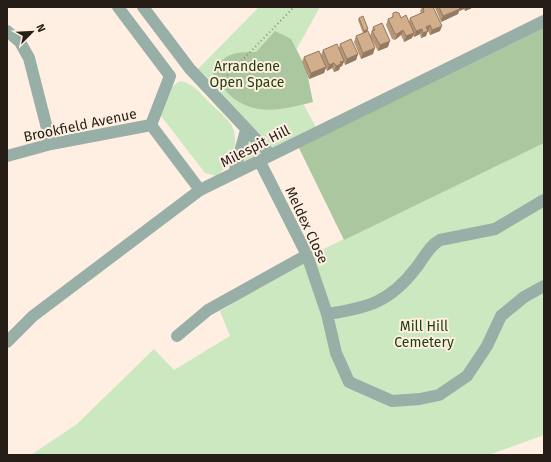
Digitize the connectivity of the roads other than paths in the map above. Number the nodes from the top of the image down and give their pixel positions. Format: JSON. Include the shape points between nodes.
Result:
{"nodes":[{"id":1,"x":118,"y":7,"type":"edge"},
{"id":2,"x":143,"y":7,"type":"edge"},
{"id":3,"x":544,"y":21,"type":"edge"},
{"id":4,"x":7,"y":31,"type":"edge"},
{"id":5,"x":190,"y":69,"type":"junction"},
{"id":6,"x":170,"y":76,"type":"junction"},
{"id":7,"x":151,"y":125,"type":"junction"},
{"id":8,"x":246,"y":130,"type":"junction"},
{"id":9,"x":51,"y":144,"type":"junction"},
{"id":10,"x":7,"y":156,"type":"edge"},
{"id":11,"x":265,"y":157,"type":"junction"},
{"id":12,"x":234,"y":173,"type":"junction"},
{"id":13,"x":200,"y":190,"type":"junction"},
{"id":14,"x":544,"y":200,"type":"edge"},
{"id":15,"x":307,"y":255,"type":"junction"},
{"id":16,"x":544,"y":286,"type":"edge"},
{"id":17,"x":325,"y":309,"type":"junction"},
{"id":18,"x":177,"y":336,"type":"dead end"},
{"id":19,"x":7,"y":342,"type":"edge"}],
"edges":[{"from":1,"to":6,"type":"street"},
{"from":2,"to":5,"type":"street","name":"Meldex Close"},
{"from":3,"to":11,"type":"street","name":"Milespit Hill"},
{"from":4,"to":9,"type":"street","via":[[20,42],[29,58]]},
{"from":5,"to":6,"type":"street"},
{"from":5,"to":8,"type":"street","name":"Meldex Close"},
{"from":6,"to":7,"type":"street"},
{"from":7,"to":9,"type":"street","name":"Brookfield Avenue"},
{"from":7,"to":13,"type":"street","name":"Brookfield Avenue"},
{"from":8,"to":11,"type":"street","name":"Meldex Close"},
{"from":8,"to":12,"type":"street"},
{"from":9,"to":10,"type":"street","name":"Brookfield Avenue"},
{"from":11,"to":12,"type":"street","name":"Milespit Hill"},
{"from":11,"to":15,"type":"street","name":"Meldex Close"},
{"from":12,"to":13,"type":"street","name":"Milespit Hill"},
{"from":13,"to":19,"type":"street","name":"Milespit Hill","via":[[33,316]]},
{"from":14,"to":17,"type":"street","via":[[495,228],[434,243],[414,271],[386,298],[353,310]]},
{"from":15,"to":17,"type":"street","name":"Meldex Close"},
{"from":15,"to":18,"type":"street","via":[[208,310]]},
{"from":16,"to":17,"type":"street","name":"Meldex Close","via":[[524,297],[501,316],[487,346],[467,376],[439,395],[420,400],[392,401],[349,382],[336,353]]}]}
